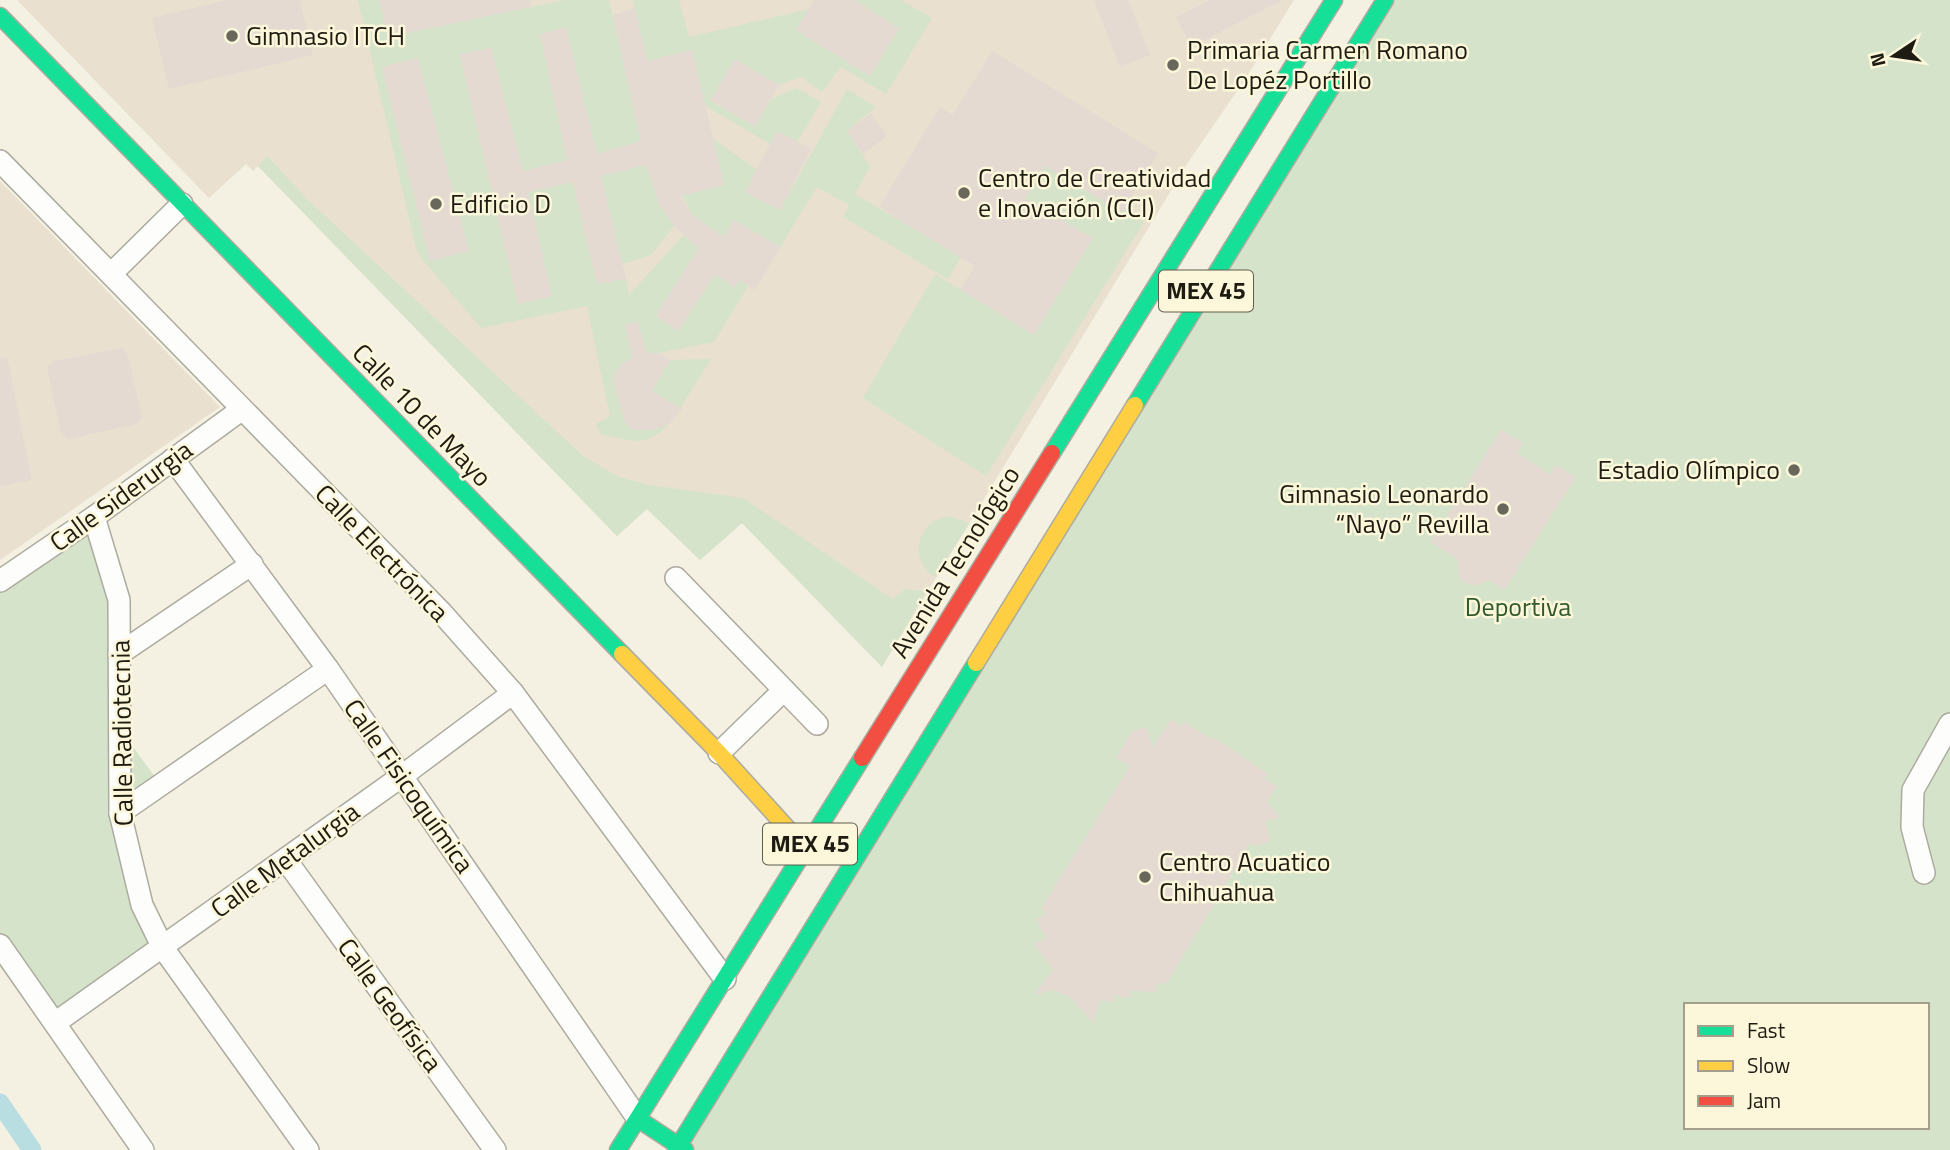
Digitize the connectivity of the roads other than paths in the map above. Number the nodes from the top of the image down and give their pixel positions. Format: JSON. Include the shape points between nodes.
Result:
{"nodes":[{"id":1,"x":1334,"y":0,"type":"edge"},
{"id":2,"x":1385,"y":0,"type":"edge"},
{"id":3,"x":0,"y":16,"type":"edge"},
{"id":4,"x":0,"y":160,"type":"edge"},
{"id":5,"x":182,"y":204,"type":"junction"},
{"id":6,"x":111,"y":274,"type":"junction"},
{"id":7,"x":241,"y":410,"type":"junction"},
{"id":8,"x":173,"y":459,"type":"junction"},
{"id":9,"x":94,"y":517,"type":"junction"},
{"id":10,"x":252,"y":564,"type":"junction"},
{"id":11,"x":676,"y":578,"type":"dead end"},
{"id":12,"x":0,"y":581,"type":"edge"},
{"id":13,"x":119,"y":654,"type":"junction"},
{"id":14,"x":328,"y":669,"type":"junction"},
{"id":15,"x":784,"y":690,"type":"junction"},
{"id":16,"x":513,"y":693,"type":"junction"},
{"id":17,"x":817,"y":724,"type":"dead end"},
{"id":18,"x":1950,"y":724,"type":"edge"},
{"id":19,"x":719,"y":753,"type":"junction"},
{"id":20,"x":402,"y":776,"type":"junction"},
{"id":21,"x":120,"y":813,"type":"junction"},
{"id":22,"x":806,"y":849,"type":"junction"},
{"id":23,"x":286,"y":860,"type":"junction"},
{"id":24,"x":1924,"y":873,"type":"dead end"},
{"id":25,"x":0,"y":944,"type":"edge"},
{"id":26,"x":163,"y":948,"type":"junction"},
{"id":27,"x":725,"y":979,"type":"junction"},
{"id":28,"x":55,"y":1023,"type":"junction"},
{"id":29,"x":638,"y":1119,"type":"junction"},
{"id":30,"x":680,"y":1149,"type":"edge"},
{"id":31,"x":143,"y":1150,"type":"edge"},
{"id":32,"x":308,"y":1150,"type":"edge"},
{"id":33,"x":495,"y":1150,"type":"edge"},
{"id":34,"x":618,"y":1150,"type":"edge"}],
"edges":[{"from":1,"to":22,"type":"main road","name":"Avenida Tecnológico","number":"MEX 45"},
{"from":2,"to":30,"type":"main road","number":"MEX 45"},
{"from":3,"to":5,"type":"main road","name":"Calle 10 de Mayo"},
{"from":4,"to":6,"type":"street","name":"Calle Electrónica"},
{"from":5,"to":6,"type":"street"},
{"from":5,"to":19,"type":"main road","name":"Calle 10 de Mayo"},
{"from":6,"to":7,"type":"street","name":"Calle Electrónica"},
{"from":7,"to":8,"type":"street","name":"Calle Siderurgia"},
{"from":7,"to":16,"type":"street","name":"Calle Electrónica","via":[[441,612]]},
{"from":8,"to":9,"type":"street","name":"Calle Siderurgia"},
{"from":8,"to":10,"type":"street","name":"Calle Fisicoquímica"},
{"from":9,"to":12,"type":"street","name":"Calle Siderurgia"},
{"from":9,"to":13,"type":"street","name":"Calle Radiotecnia","via":[[117,587]]},
{"from":10,"to":13,"type":"street"},
{"from":10,"to":14,"type":"street","name":"Calle Fisicoquímica"},
{"from":11,"to":15,"type":"street"},
{"from":13,"to":21,"type":"street","name":"Calle Radiotecnia"},
{"from":14,"to":20,"type":"street","name":"Calle Fisicoquímica"},
{"from":14,"to":21,"type":"street"},
{"from":15,"to":17,"type":"street"},
{"from":15,"to":19,"type":"street"},
{"from":16,"to":20,"type":"street","name":"Calle Metalurgia"},
{"from":16,"to":27,"type":"street","name":"Calle Electrónica"},
{"from":18,"to":24,"type":"street","via":[[1913,790],[1912,827]]},
{"from":19,"to":22,"type":"main road","name":"Calle 10 de Mayo"},
{"from":20,"to":23,"type":"street","name":"Calle Metalurgia"},
{"from":20,"to":29,"type":"street","name":"Calle Fisicoquímica"},
{"from":21,"to":26,"type":"street","name":"Calle Radiotecnia","via":[[142,905]]},
{"from":22,"to":27,"type":"main road","name":"Avenida Tecnológico","number":"MEX 45"},
{"from":23,"to":26,"type":"street","name":"Calle Metalurgia"},
{"from":23,"to":33,"type":"street","name":"Calle Geofísica"},
{"from":25,"to":28,"type":"street"},
{"from":26,"to":28,"type":"street","name":"Calle Metalurgia"},
{"from":26,"to":32,"type":"street","name":"Calle Radiotecnia"},
{"from":27,"to":29,"type":"main road","name":"Avenida Tecnológico","number":"MEX 45"},
{"from":28,"to":31,"type":"street"},
{"from":29,"to":30,"type":"main road"},
{"from":29,"to":34,"type":"main road","name":"Avenida Tecnológico","number":"MEX 45"}]}
